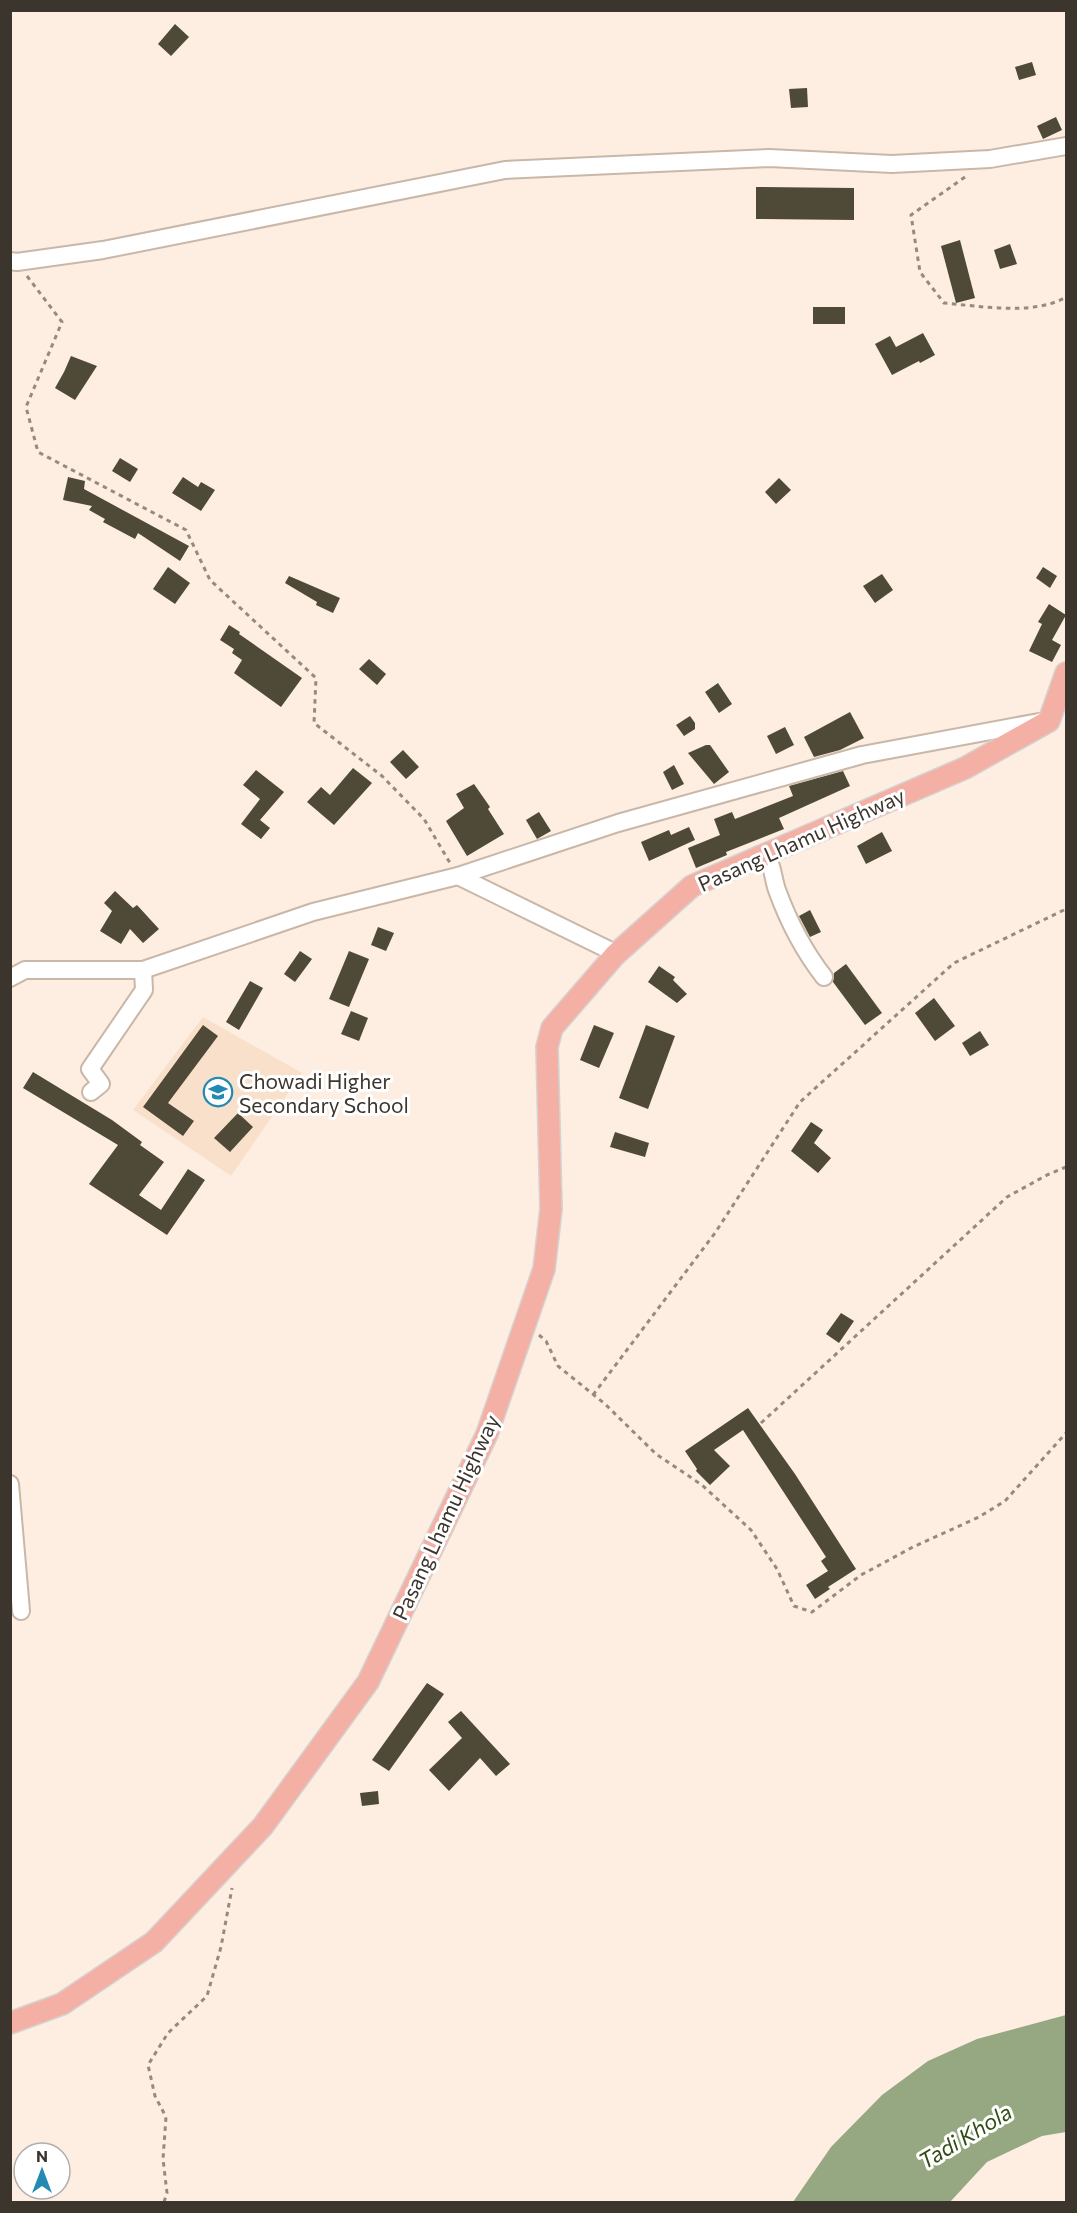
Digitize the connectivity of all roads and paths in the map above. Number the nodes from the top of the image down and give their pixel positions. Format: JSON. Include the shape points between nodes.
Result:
{"nodes":[{"id":1,"x":1066,"y":146,"type":"edge"},
{"id":2,"x":990,"y":159,"type":"junction"},
{"id":3,"x":14,"y":262,"type":"edge"},
{"id":4,"x":1066,"y":297,"type":"edge"},
{"id":5,"x":1066,"y":673,"type":"edge"},
{"id":6,"x":1049,"y":721,"type":"junction"},
{"id":7,"x":766,"y":855,"type":"junction"},
{"id":8,"x":458,"y":876,"type":"junction"},
{"id":9,"x":1066,"y":909,"type":"edge"},
{"id":10,"x":615,"y":956,"type":"junction"},
{"id":11,"x":143,"y":970,"type":"junction"},
{"id":12,"x":824,"y":977,"type":"dead end"},
{"id":13,"x":10,"y":978,"type":"edge"},
{"id":14,"x":91,"y":1092,"type":"dead end"},
{"id":15,"x":1066,"y":1167,"type":"edge"},
{"id":16,"x":525,"y":1321,"type":"junction"},
{"id":17,"x":593,"y":1395,"type":"junction"},
{"id":18,"x":761,"y":1423,"type":"dead end"},
{"id":19,"x":1066,"y":1433,"type":"edge"},
{"id":20,"x":10,"y":1484,"type":"edge"},
{"id":21,"x":21,"y":1611,"type":"dead end"},
{"id":22,"x":237,"y":1881,"type":"dead end"},
{"id":23,"x":10,"y":2023,"type":"edge"},
{"id":24,"x":164,"y":2202,"type":"edge"}],
"edges":[{"from":1,"to":2,"type":"street"},
{"from":2,"to":3,"type":"street","via":[[892,164],[769,158],[505,170],[103,250]]},
{"from":2,"to":4,"type":"path","via":[[911,215],[920,272],[944,303],[1009,309],[1056,303]]},
{"from":3,"to":8,"type":"path","via":[[62,322],[26,408],[38,452],[186,531],[210,580],[316,678],[314,723],[382,776],[424,819]]},
{"from":5,"to":6,"type":"main road"},
{"from":6,"to":7,"type":"main road","name":"Pasang Lhamu Highway","via":[[965,768]]},
{"from":6,"to":8,"type":"street","via":[[862,755],[618,823]]},
{"from":7,"to":10,"type":"main road","name":"Pasang Lhamu Highway","via":[[692,886]]},
{"from":7,"to":12,"type":"street","via":[[776,889],[803,949]]},
{"from":8,"to":10,"type":"street"},
{"from":8,"to":11,"type":"street","via":[[313,912]]},
{"from":9,"to":17,"type":"path","via":[[954,963],[800,1102],[715,1233]]},
{"from":10,"to":16,"type":"main road","name":"Pasang Lhamu Highway","via":[[552,1028],[547,1047],[551,1209],[544,1269]]},
{"from":11,"to":13,"type":"street","via":[[25,970]]},
{"from":11,"to":14,"type":"street","via":[[144,990],[90,1069],[102,1084]]},
{"from":15,"to":18,"type":"path","via":[[1007,1197]]},
{"from":16,"to":17,"type":"path","via":[[546,1341],[558,1366]]},
{"from":16,"to":23,"type":"main road","name":"Pasang Lhamu Highway","via":[[487,1434],[368,1682],[263,1826],[154,1942],[62,2004]]},
{"from":17,"to":19,"type":"path","via":[[656,1454],[702,1485],[751,1530],[777,1569],[794,1606],[812,1612],[861,1575],[1005,1501]]},
{"from":20,"to":21,"type":"street"},
{"from":22,"to":24,"type":"path","via":[[230,1890],[221,1947],[207,1996],[168,2033],[148,2064],[155,2096],[166,2117]]}]}
